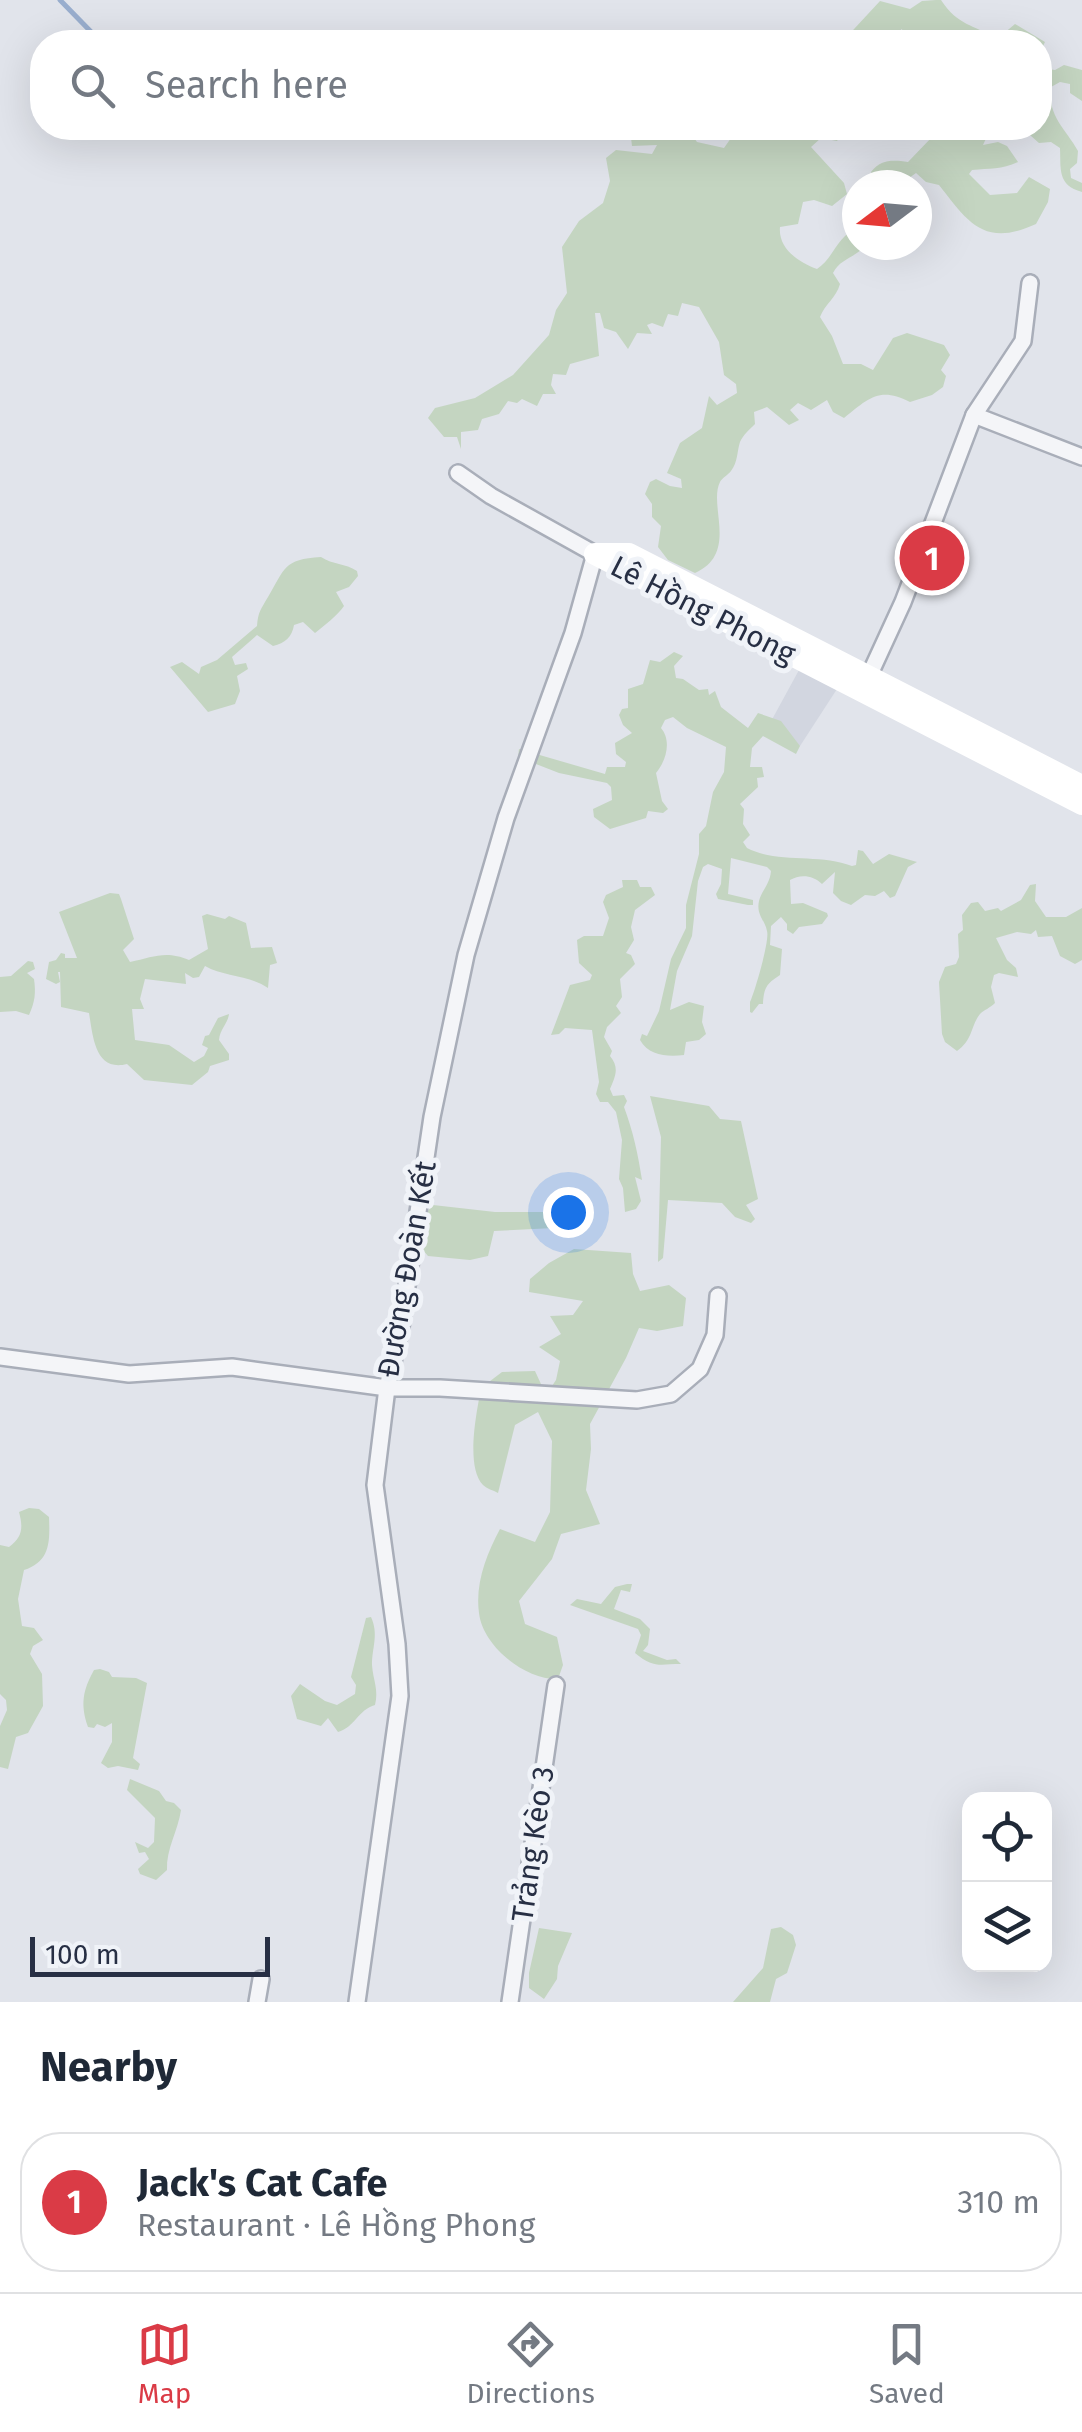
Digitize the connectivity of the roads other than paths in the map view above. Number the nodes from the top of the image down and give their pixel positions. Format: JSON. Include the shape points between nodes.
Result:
{"nodes":[{"id":1,"x":1030,"y":284,"type":"dead end"},
{"id":2,"x":974,"y":415,"type":"junction"},
{"id":3,"x":1082,"y":457,"type":"edge"},
{"id":4,"x":458,"y":474,"type":"dead end"},
{"id":5,"x":594,"y":554,"type":"junction"},
{"id":6,"x":869,"y":676,"type":"junction"},
{"id":7,"x":1082,"y":786,"type":"edge"},
{"id":8,"x":1082,"y":804,"type":"edge"},
{"id":9,"x":718,"y":1296,"type":"dead end"},
{"id":10,"x":0,"y":1357,"type":"edge"},
{"id":11,"x":388,"y":1388,"type":"junction"},
{"id":12,"x":556,"y":1685,"type":"dead end"},
{"id":13,"x":262,"y":1979,"type":"dead end"},
{"id":14,"x":257,"y":2002,"type":"edge"},
{"id":15,"x":357,"y":2002,"type":"edge"},
{"id":16,"x":510,"y":2002,"type":"edge"}],
"edges":[{"from":1,"to":2,"type":"street","via":[[1023,341]]},
{"from":2,"to":3,"type":"street"},
{"from":2,"to":6,"type":"street"},
{"from":4,"to":5,"type":"street"},
{"from":5,"to":6,"type":"street","name":"Lê Hồng Phong","via":[[630,554]]},
{"from":5,"to":8,"type":"street","name":"Lê Hồng Phong"},
{"from":5,"to":11,"type":"street","name":"Đường Đoàn Kết","via":[[466,955]]},
{"from":6,"to":7,"type":"street","name":"Lê Hồng Phong"},
{"from":9,"to":11,"type":"street","via":[[706,1359],[666,1395],[634,1400]]},
{"from":10,"to":11,"type":"street","via":[[130,1374],[232,1366]]},
{"from":11,"to":15,"type":"street","name":"Đường Đoàn Kết","via":[[375,1485],[400,1696]]},
{"from":12,"to":16,"type":"street","name":"Trảng Kèo 3"},
{"from":13,"to":14,"type":"street"}]}
